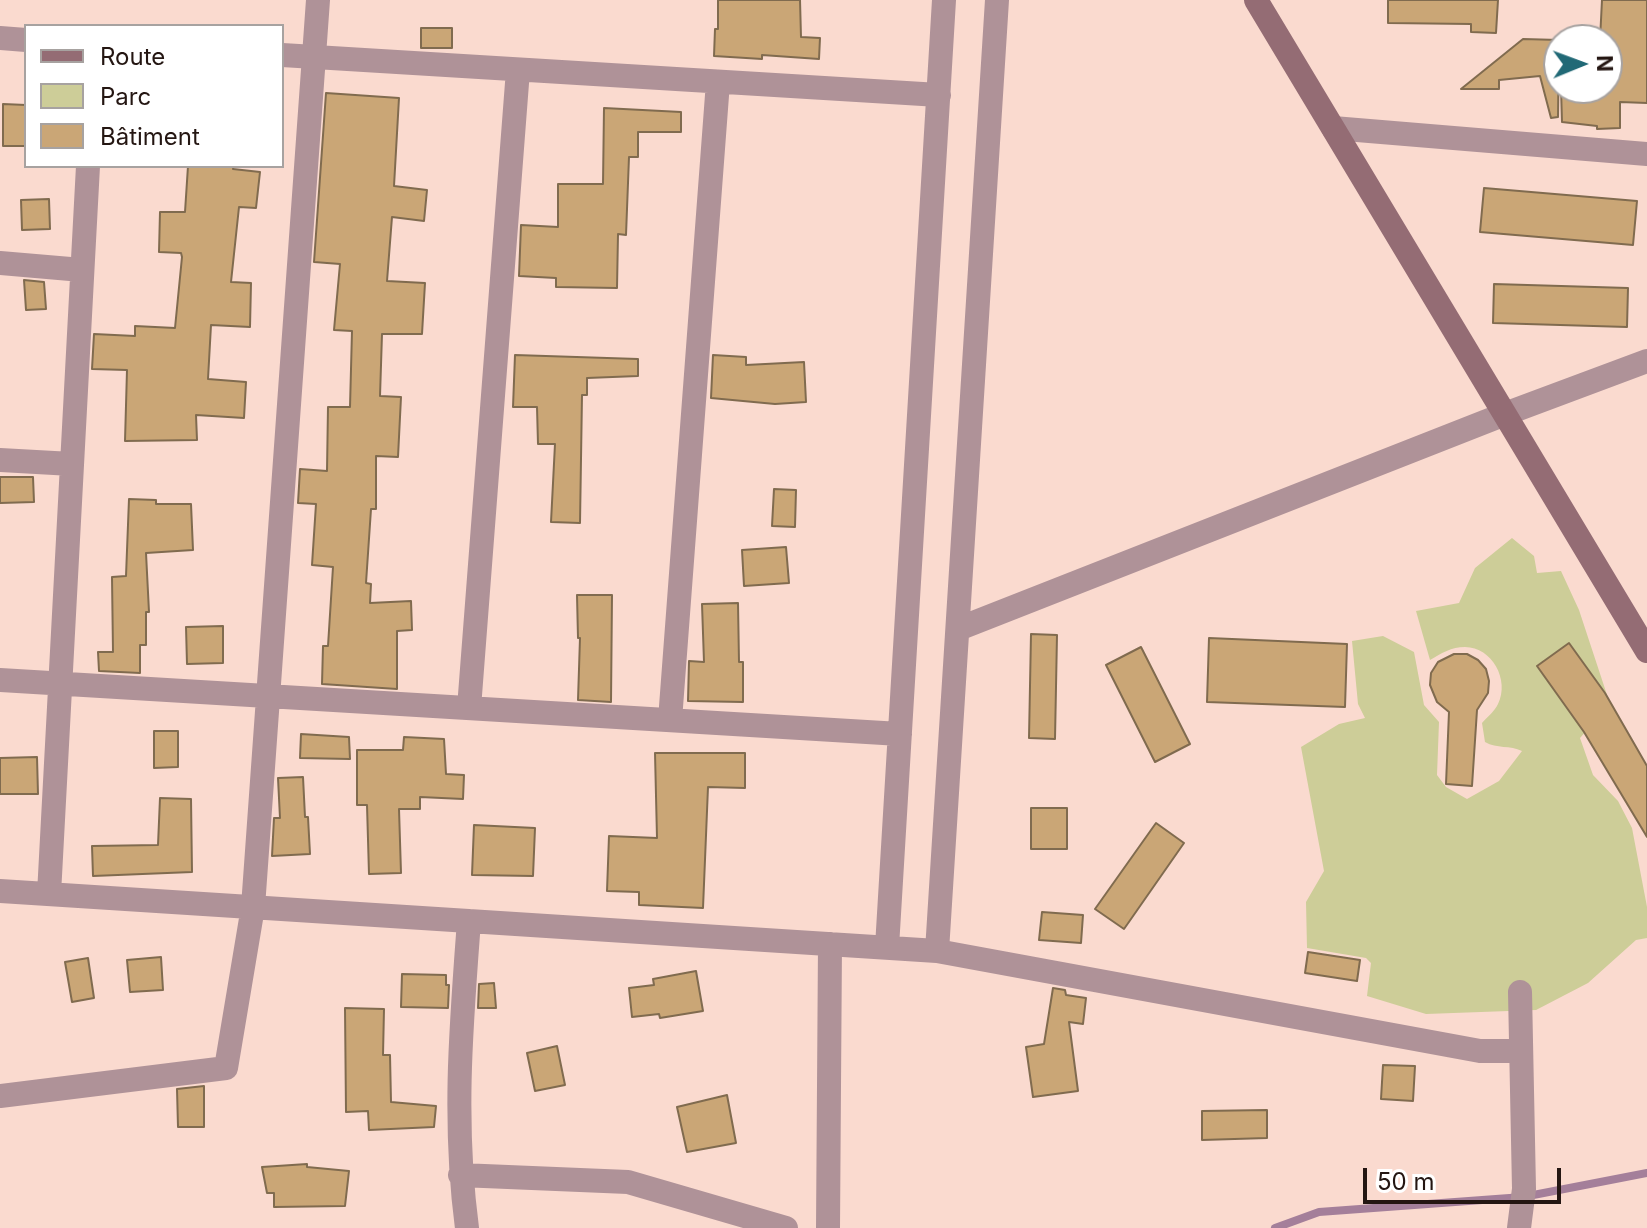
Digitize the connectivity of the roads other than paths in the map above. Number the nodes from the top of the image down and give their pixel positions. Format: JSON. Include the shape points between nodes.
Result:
{"nodes":[{"id":1,"x":318,"y":0,"type":"edge"},
{"id":2,"x":944,"y":0,"type":"edge"},
{"id":3,"x":997,"y":0,"type":"edge"},
{"id":4,"x":1256,"y":0,"type":"edge"},
{"id":5,"x":0,"y":38,"type":"edge"},
{"id":6,"x":24,"y":40,"type":"edge"},
{"id":7,"x":284,"y":55,"type":"edge"},
{"id":8,"x":314,"y":57,"type":"junction"},
{"id":9,"x":518,"y":70,"type":"junction"},
{"id":10,"x":718,"y":82,"type":"junction"},
{"id":11,"x":939,"y":95,"type":"junction"},
{"id":12,"x":1333,"y":128,"type":"junction"},
{"id":13,"x":1647,"y":154,"type":"edge"},
{"id":14,"x":88,"y":168,"type":"edge"},
{"id":15,"x":0,"y":263,"type":"edge"},
{"id":16,"x":82,"y":270,"type":"junction"},
{"id":17,"x":1647,"y":361,"type":"edge"},
{"id":18,"x":1505,"y":414,"type":"junction"},
{"id":19,"x":0,"y":460,"type":"edge"},
{"id":20,"x":72,"y":464,"type":"junction"},
{"id":21,"x":958,"y":629,"type":"junction"},
{"id":22,"x":1647,"y":651,"type":"edge"},
{"id":23,"x":0,"y":680,"type":"edge"},
{"id":24,"x":60,"y":683,"type":"junction"},
{"id":25,"x":268,"y":696,"type":"junction"},
{"id":26,"x":469,"y":708,"type":"junction"},
{"id":27,"x":670,"y":720,"type":"junction"},
{"id":28,"x":900,"y":734,"type":"junction"},
{"id":29,"x":0,"y":891,"type":"edge"},
{"id":30,"x":49,"y":894,"type":"junction"},
{"id":31,"x":253,"y":907,"type":"junction"},
{"id":32,"x":469,"y":921,"type":"junction"},
{"id":33,"x":830,"y":944,"type":"junction"},
{"id":34,"x":887,"y":947,"type":"junction"},
{"id":35,"x":937,"y":951,"type":"junction"},
{"id":36,"x":1520,"y":992,"type":"dead end"},
{"id":37,"x":1521,"y":1051,"type":"junction"},
{"id":38,"x":0,"y":1096,"type":"edge"},
{"id":39,"x":460,"y":1175,"type":"junction"},
{"id":40,"x":467,"y":1228,"type":"edge"},
{"id":41,"x":786,"y":1228,"type":"edge"},
{"id":42,"x":828,"y":1228,"type":"edge"},
{"id":43,"x":1519,"y":1228,"type":"edge"}],
"edges":[{"from":1,"to":8,"type":"street"},
{"from":2,"to":11,"type":"street"},
{"from":3,"to":21,"type":"street"},
{"from":4,"to":12,"type":"street"},
{"from":5,"to":6,"type":"street"},
{"from":7,"to":8,"type":"street"},
{"from":8,"to":9,"type":"street"},
{"from":8,"to":25,"type":"street"},
{"from":9,"to":10,"type":"street"},
{"from":9,"to":26,"type":"street"},
{"from":10,"to":11,"type":"street"},
{"from":10,"to":27,"type":"street"},
{"from":11,"to":28,"type":"street"},
{"from":12,"to":13,"type":"street"},
{"from":12,"to":18,"type":"street"},
{"from":14,"to":16,"type":"street"},
{"from":15,"to":16,"type":"street"},
{"from":16,"to":20,"type":"street"},
{"from":17,"to":18,"type":"street"},
{"from":18,"to":21,"type":"street"},
{"from":18,"to":22,"type":"street"},
{"from":19,"to":20,"type":"street"},
{"from":20,"to":24,"type":"street"},
{"from":21,"to":35,"type":"street"},
{"from":23,"to":24,"type":"street"},
{"from":24,"to":25,"type":"street"},
{"from":24,"to":30,"type":"street"},
{"from":25,"to":26,"type":"street"},
{"from":25,"to":31,"type":"street"},
{"from":26,"to":27,"type":"street"},
{"from":27,"to":28,"type":"street"},
{"from":28,"to":34,"type":"street"},
{"from":29,"to":30,"type":"street"},
{"from":30,"to":31,"type":"street"},
{"from":31,"to":32,"type":"street"},
{"from":31,"to":38,"type":"street","via":[[226,1068]]},
{"from":32,"to":33,"type":"street"},
{"from":32,"to":39,"type":"street","via":[[458,1084]]},
{"from":33,"to":34,"type":"street"},
{"from":33,"to":42,"type":"street"},
{"from":34,"to":35,"type":"street"},
{"from":35,"to":37,"type":"street","via":[[1480,1051]]},
{"from":36,"to":37,"type":"street"},
{"from":37,"to":43,"type":"street","via":[[1524,1189]]},
{"from":39,"to":40,"type":"street"},
{"from":39,"to":41,"type":"street","via":[[628,1182]]}]}
